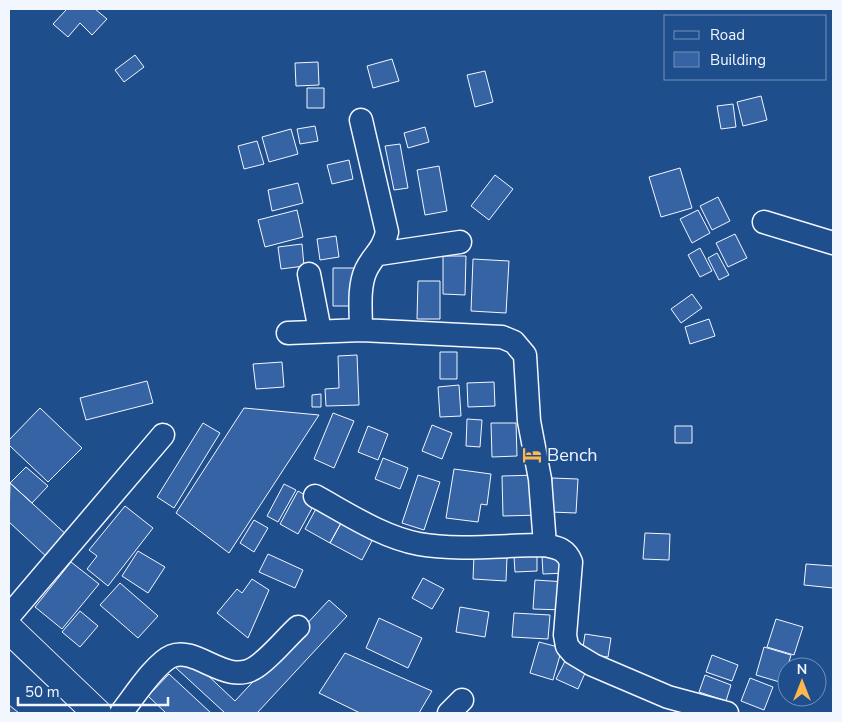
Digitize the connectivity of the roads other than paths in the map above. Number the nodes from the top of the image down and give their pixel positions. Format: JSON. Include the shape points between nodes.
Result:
{"nodes":[{"id":1,"x":361,"y":120,"type":"dead end"},
{"id":2,"x":764,"y":222,"type":"dead end"},
{"id":3,"x":460,"y":242,"type":"dead end"},
{"id":4,"x":833,"y":243,"type":"edge"},
{"id":5,"x":379,"y":254,"type":"junction"},
{"id":6,"x":309,"y":274,"type":"dead end"},
{"id":7,"x":361,"y":330,"type":"junction"},
{"id":8,"x":320,"y":331,"type":"junction"},
{"id":9,"x":288,"y":333,"type":"dead end"},
{"id":10,"x":163,"y":435,"type":"dead end"},
{"id":11,"x":315,"y":496,"type":"dead end"},
{"id":12,"x":545,"y":545,"type":"junction"},
{"id":13,"x":9,"y":616,"type":"edge"},
{"id":14,"x":298,"y":627,"type":"dead end"},
{"id":15,"x":9,"y":629,"type":"edge"},
{"id":16,"x":664,"y":705,"type":"edge"},
{"id":17,"x":97,"y":713,"type":"edge"},
{"id":18,"x":121,"y":713,"type":"edge"},
{"id":19,"x":727,"y":713,"type":"edge"}],
"edges":[{"from":1,"to":5,"type":"street","via":[[387,232]]},
{"from":2,"to":4,"type":"street"},
{"from":3,"to":5,"type":"street"},
{"from":5,"to":7,"type":"street","via":[[367,268],[361,287]]},
{"from":6,"to":8,"type":"street"},
{"from":7,"to":8,"type":"street"},
{"from":7,"to":12,"type":"street","via":[[502,337],[514,342],[525,356],[529,421],[540,479]]},
{"from":8,"to":9,"type":"street"},
{"from":10,"to":13,"type":"street"},
{"from":11,"to":12,"type":"street","via":[[386,534],[418,544],[442,547]]},
{"from":12,"to":16,"type":"street","via":[[568,553],[571,562],[567,646],[573,654]]},
{"from":14,"to":18,"type":"street","via":[[255,668],[243,673],[220,670],[183,654],[171,656]]},
{"from":15,"to":17,"type":"highway"},
{"from":16,"to":19,"type":"street"}]}
